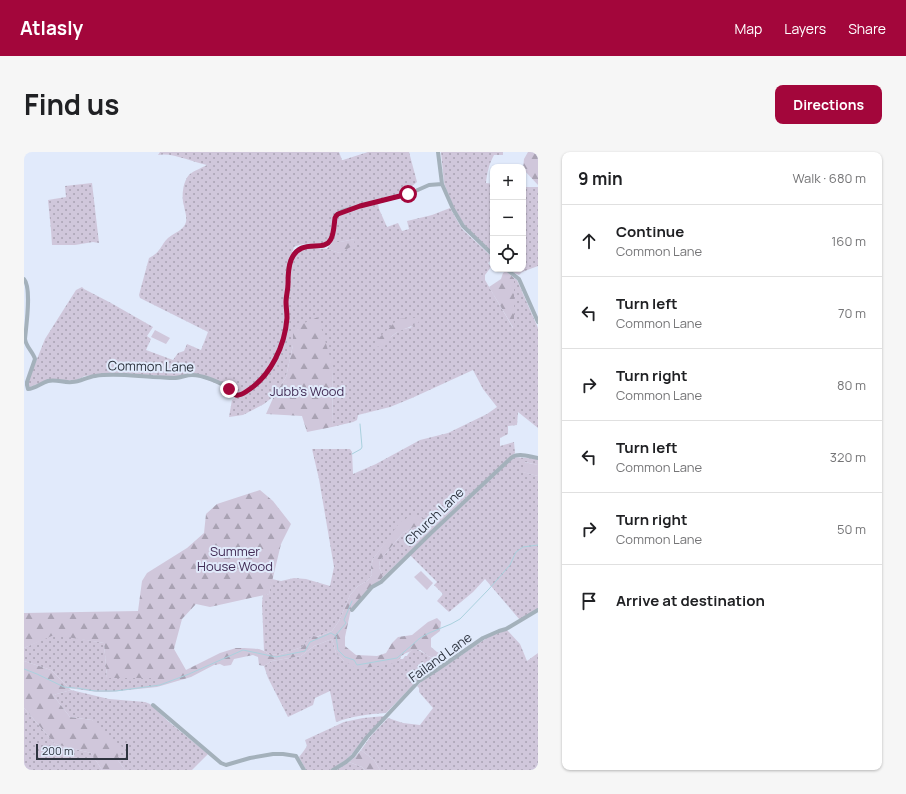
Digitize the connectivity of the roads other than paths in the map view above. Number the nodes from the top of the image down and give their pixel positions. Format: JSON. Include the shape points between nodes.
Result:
{"nodes":[{"id":1,"x":438,"y":152,"type":"edge"},
{"id":2,"x":442,"y":184,"type":"junction"},
{"id":3,"x":490,"y":253,"type":"edge"},
{"id":4,"x":510,"y":272,"type":"edge"},
{"id":5,"x":24,"y":279,"type":"edge"},
{"id":6,"x":538,"y":322,"type":"edge"},
{"id":7,"x":538,"y":458,"type":"edge"},
{"id":8,"x":352,"y":610,"type":"dead end"},
{"id":9,"x":538,"y":610,"type":"edge"},
{"id":10,"x":153,"y":705,"type":"dead end"},
{"id":11,"x":304,"y":770,"type":"edge"},
{"id":12,"x":333,"y":770,"type":"edge"}],
"edges":[{"from":1,"to":2,"type":"street"},
{"from":2,"to":3,"type":"street","via":[[463,226]]},
{"from":2,"to":5,"type":"street","name":"Common Lane","via":[[429,185],[411,193],[342,212],[336,216],[329,243],[304,247],[293,254],[288,266],[286,328],[278,353],[265,374],[240,395],[236,395],[223,385],[192,375],[175,378],[97,375],[77,382],[56,380],[28,388],[27,382],[35,359],[26,344],[28,297]]},
{"from":4,"to":6,"type":"street","via":[[519,279]]},
{"from":7,"to":8,"type":"street","name":"Church Lane","via":[[514,455],[381,582],[372,587]]},
{"from":9,"to":12,"type":"street","name":"Failand Lane","via":[[506,629],[483,638],[420,680],[366,738],[353,756]]},
{"from":10,"to":11,"type":"street","via":[[221,763],[226,765],[265,755],[283,754],[296,756]]}]}
